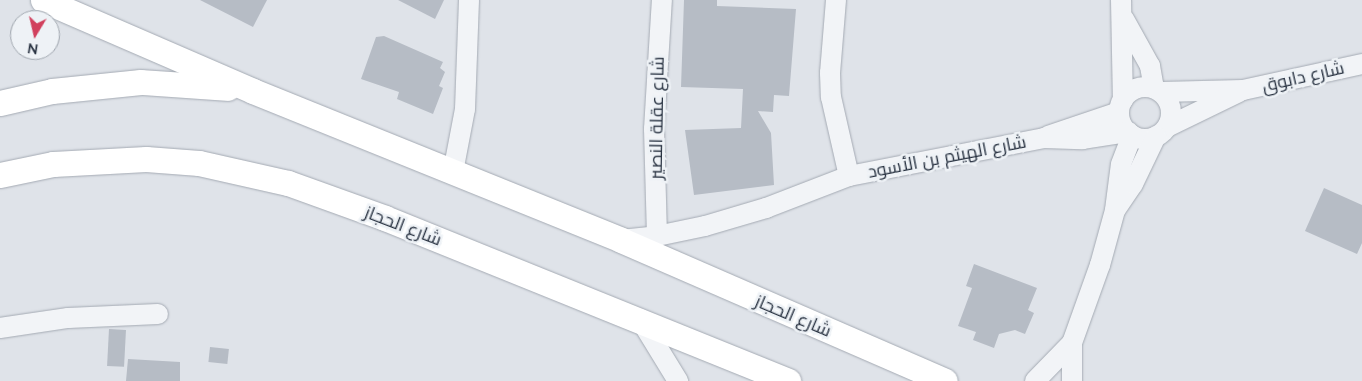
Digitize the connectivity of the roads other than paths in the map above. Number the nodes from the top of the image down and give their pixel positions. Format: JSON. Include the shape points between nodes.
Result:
{"nodes":[{"id":1,"x":43,"y":0,"type":"edge"},
{"id":2,"x":469,"y":0,"type":"edge"},
{"id":3,"x":662,"y":0,"type":"edge"},
{"id":4,"x":836,"y":0,"type":"edge"},
{"id":5,"x":1122,"y":10,"type":"edge"},
{"id":6,"x":1362,"y":64,"type":"edge"},
{"id":7,"x":1158,"y":90,"type":"junction"},
{"id":8,"x":1243,"y":90,"type":"junction"},
{"id":9,"x":252,"y":91,"type":"junction"},
{"id":10,"x":0,"y":103,"type":"edge"},
{"id":11,"x":1121,"y":106,"type":"junction"},
{"id":12,"x":1161,"y":132,"type":"junction"},
{"id":13,"x":1130,"y":133,"type":"junction"},
{"id":14,"x":1044,"y":138,"type":"junction"},
{"id":15,"x":453,"y":172,"type":"junction"},
{"id":16,"x":0,"y":175,"type":"edge"},
{"id":17,"x":849,"y":176,"type":"junction"},
{"id":18,"x":1115,"y":210,"type":"junction"},
{"id":19,"x":658,"y":236,"type":"junction"},
{"id":20,"x":621,"y":240,"type":"junction"},
{"id":21,"x":158,"y":314,"type":"dead end"},
{"id":22,"x":640,"y":319,"type":"junction"},
{"id":23,"x":0,"y":328,"type":"edge"},
{"id":24,"x":1072,"y":343,"type":"junction"},
{"id":25,"x":678,"y":381,"type":"edge"},
{"id":26,"x":788,"y":381,"type":"edge"},
{"id":27,"x":945,"y":381,"type":"edge"},
{"id":28,"x":1035,"y":381,"type":"edge"},
{"id":29,"x":1072,"y":381,"type":"edge"}],
"edges":[{"from":1,"to":9,"type":"main road","name":"شارع الحجاز"},
{"from":2,"to":15,"type":"street","via":[[465,109]]},
{"from":3,"to":19,"type":"street","name":"شارع عقلة النصير","via":[[654,129]]},
{"from":4,"to":17,"type":"street","name":"شارع الهيثم بن الأسود","via":[[831,97]]},
{"from":5,"to":7,"type":"street","via":[[1150,66]]},
{"from":5,"to":11,"type":"street"},
{"from":6,"to":8,"type":"street","name":"شارع دابوق"},
{"from":7,"to":8,"type":"street","name":"شارع دابوق"},
{"from":7,"to":11,"type":"street","via":[[1133,90]]},
{"from":7,"to":12,"type":"street","via":[[1171,109]]},
{"from":8,"to":12,"type":"street","name":"شارع دابوق"},
{"from":9,"to":10,"type":"main road","name":"شارع الحجاز","via":[[141,82],[52,91]]},
{"from":9,"to":15,"type":"main road","name":"شارع الحجاز"},
{"from":11,"to":13,"type":"street"},
{"from":11,"to":14,"type":"street","name":"شارع الهيثم بن الأسود"},
{"from":12,"to":13,"type":"street","via":[[1148,138]]},
{"from":12,"to":18,"type":"street"},
{"from":13,"to":14,"type":"street","name":"شارع الهيثم بن الأسود","via":[[1072,139]]},
{"from":13,"to":18,"type":"street","via":[[1121,164]]},
{"from":14,"to":17,"type":"street","name":"شارع الهيثم بن الأسود"},
{"from":15,"to":20,"type":"main road","name":"شارع الحجاز"},
{"from":16,"to":22,"type":"main road","name":"شارع الحجاز","via":[[53,164],[118,159],[174,160],[225,168],[288,183],[385,218]]},
{"from":17,"to":19,"type":"street","name":"شارع الهيثم بن الأسود","via":[[766,208]]},
{"from":18,"to":24,"type":"street"},
{"from":19,"to":20,"type":"street","name":"شارع الهيثم بن الأسود"},
{"from":20,"to":27,"type":"main road","name":"شارع الحجاز"},
{"from":21,"to":23,"type":"street","via":[[68,318]]},
{"from":22,"to":25,"type":"street"},
{"from":22,"to":26,"type":"main road","name":"شارع الحجاز"},
{"from":24,"to":28,"type":"street"},
{"from":24,"to":29,"type":"street"}]}
